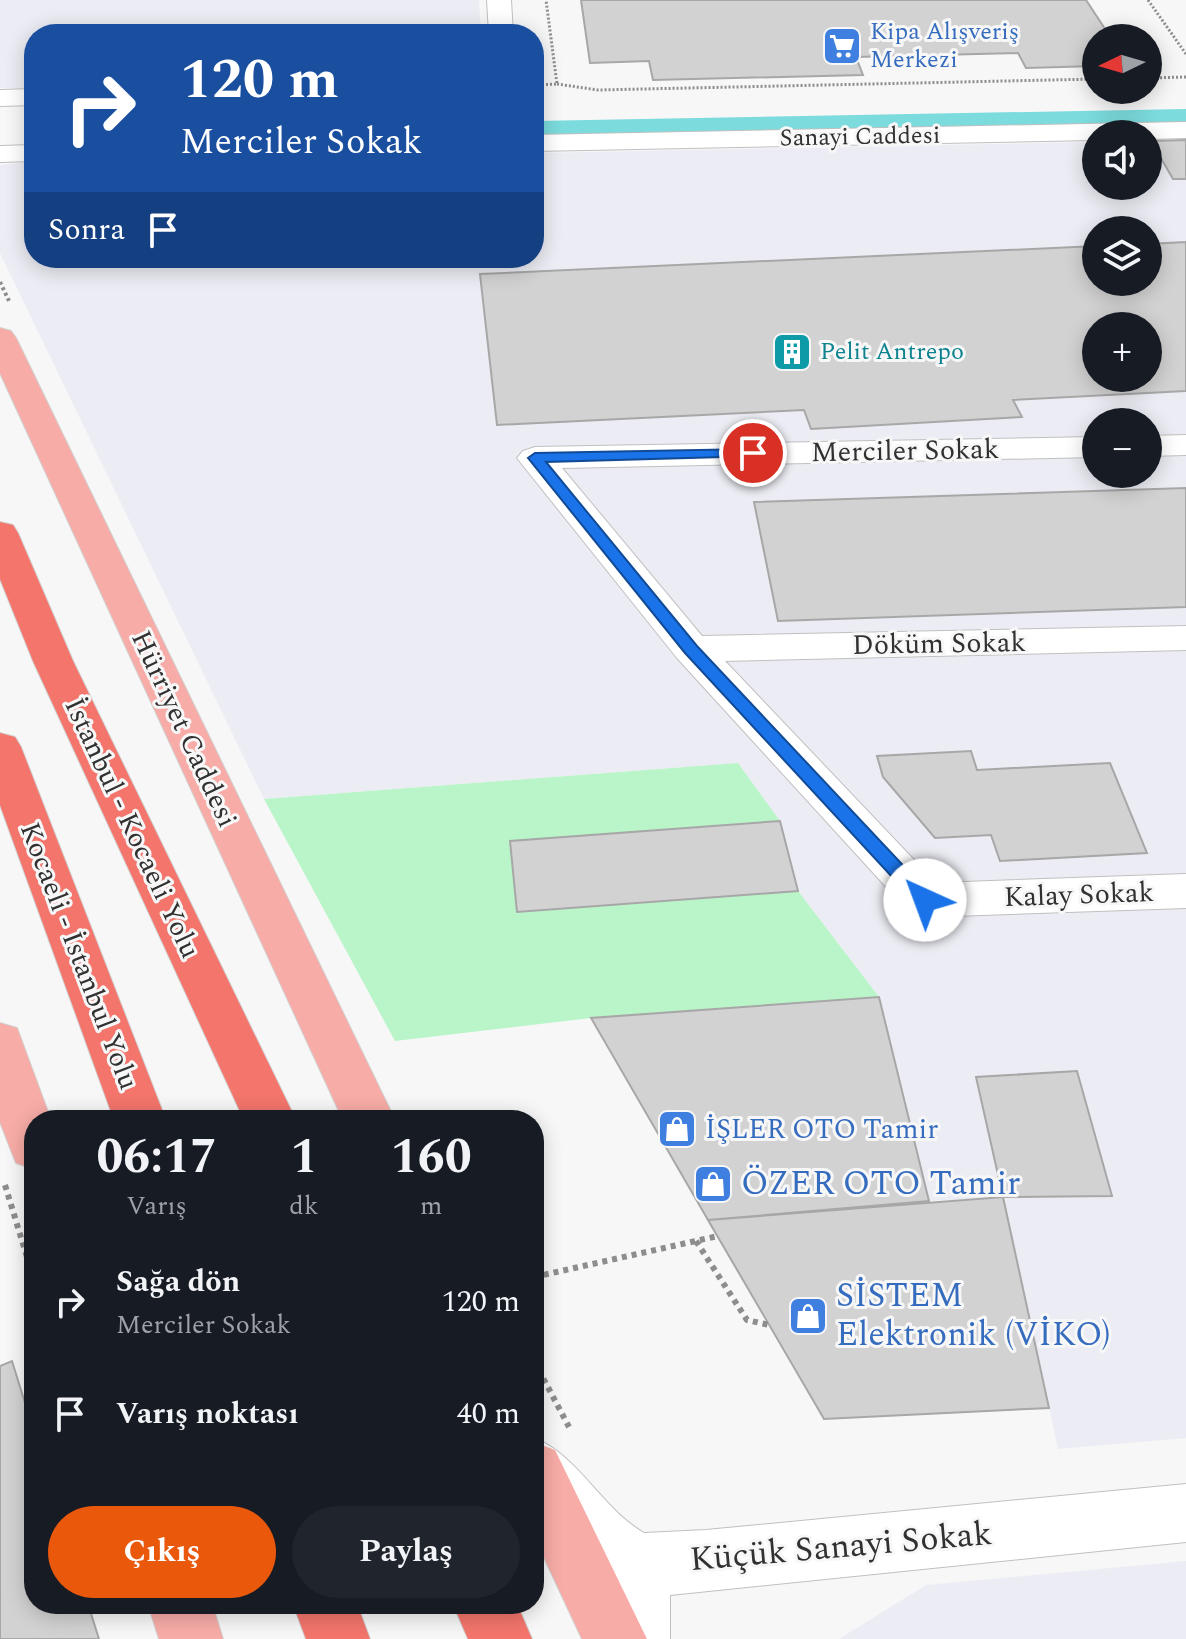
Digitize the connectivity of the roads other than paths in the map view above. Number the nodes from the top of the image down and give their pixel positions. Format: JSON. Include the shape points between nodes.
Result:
{"nodes":[{"id":1,"x":499,"y":0,"type":"edge"},
{"id":2,"x":500,"y":24,"type":"edge"},
{"id":3,"x":24,"y":97,"type":"edge"},
{"id":4,"x":0,"y":98,"type":"edge"},
{"id":5,"x":1186,"y":130,"type":"edge"},
{"id":6,"x":544,"y":143,"type":"edge"},
{"id":7,"x":24,"y":153,"type":"edge"},
{"id":8,"x":0,"y":154,"type":"edge"},
{"id":9,"x":0,"y":338,"type":"edge"},
{"id":10,"x":1186,"y":445,"type":"edge"},
{"id":11,"x":1162,"y":446,"type":"edge"},
{"id":12,"x":1082,"y":447,"type":"edge"},
{"id":13,"x":0,"y":533,"type":"edge"},
{"id":14,"x":1186,"y":638,"type":"edge"},
{"id":15,"x":691,"y":649,"type":"junction"},
{"id":16,"x":0,"y":747,"type":"edge"},
{"id":17,"x":1186,"y":891,"type":"edge"},
{"id":18,"x":925,"y":900,"type":"joint"},
{"id":19,"x":0,"y":1042,"type":"edge"},
{"id":20,"x":136,"y":1110,"type":"edge"},
{"id":21,"x":265,"y":1110,"type":"edge"},
{"id":22,"x":364,"y":1110,"type":"edge"},
{"id":23,"x":19,"y":1165,"type":"edge"},
{"id":24,"x":544,"y":1480,"type":"edge"},
{"id":25,"x":544,"y":1489,"type":"edge"},
{"id":26,"x":1186,"y":1513,"type":"edge"},
{"id":27,"x":642,"y":1564,"type":"junction"},
{"id":28,"x":183,"y":1614,"type":"edge"},
{"id":29,"x":329,"y":1614,"type":"edge"},
{"id":30,"x":489,"y":1614,"type":"edge"},
{"id":31,"x":191,"y":1639,"type":"edge"},
{"id":32,"x":338,"y":1639,"type":"edge"},
{"id":33,"x":500,"y":1639,"type":"edge"},
{"id":34,"x":615,"y":1639,"type":"edge"},
{"id":35,"x":638,"y":1639,"type":"edge"}],
"edges":[{"from":1,"to":2,"type":"street"},
{"from":3,"to":4,"type":"street"},
{"from":5,"to":6,"type":"street","name":"Sanayi Caddesi"},
{"from":7,"to":8,"type":"street"},
{"from":9,"to":22,"type":"main road","name":"Hürriyet Caddesi"},
{"from":10,"to":11,"type":"street"},
{"from":12,"to":15,"type":"street","name":"Merciler Sokak","via":[[535,458]]},
{"from":13,"to":21,"type":"highway","name":"İstanbul - Kocaeli Yolu","via":[[53,661]]},
{"from":14,"to":15,"type":"street","name":"Döküm Sokak"},
{"from":15,"to":18,"type":"street","name":"Merciler Sokak"},
{"from":16,"to":20,"type":"highway","name":"Kocaeli - İstanbul Yolu"},
{"from":17,"to":18,"type":"street","name":"Kalay Sokak"},
{"from":19,"to":23,"type":"main road"},
{"from":24,"to":27,"type":"street","via":[[578,1519]]},
{"from":25,"to":34,"type":"main road"},
{"from":26,"to":27,"type":"street","name":"Küçük Sanayi Sokak"},
{"from":27,"to":35,"type":"street"},
{"from":28,"to":31,"type":"main road"},
{"from":29,"to":32,"type":"highway"},
{"from":30,"to":33,"type":"highway"}]}
